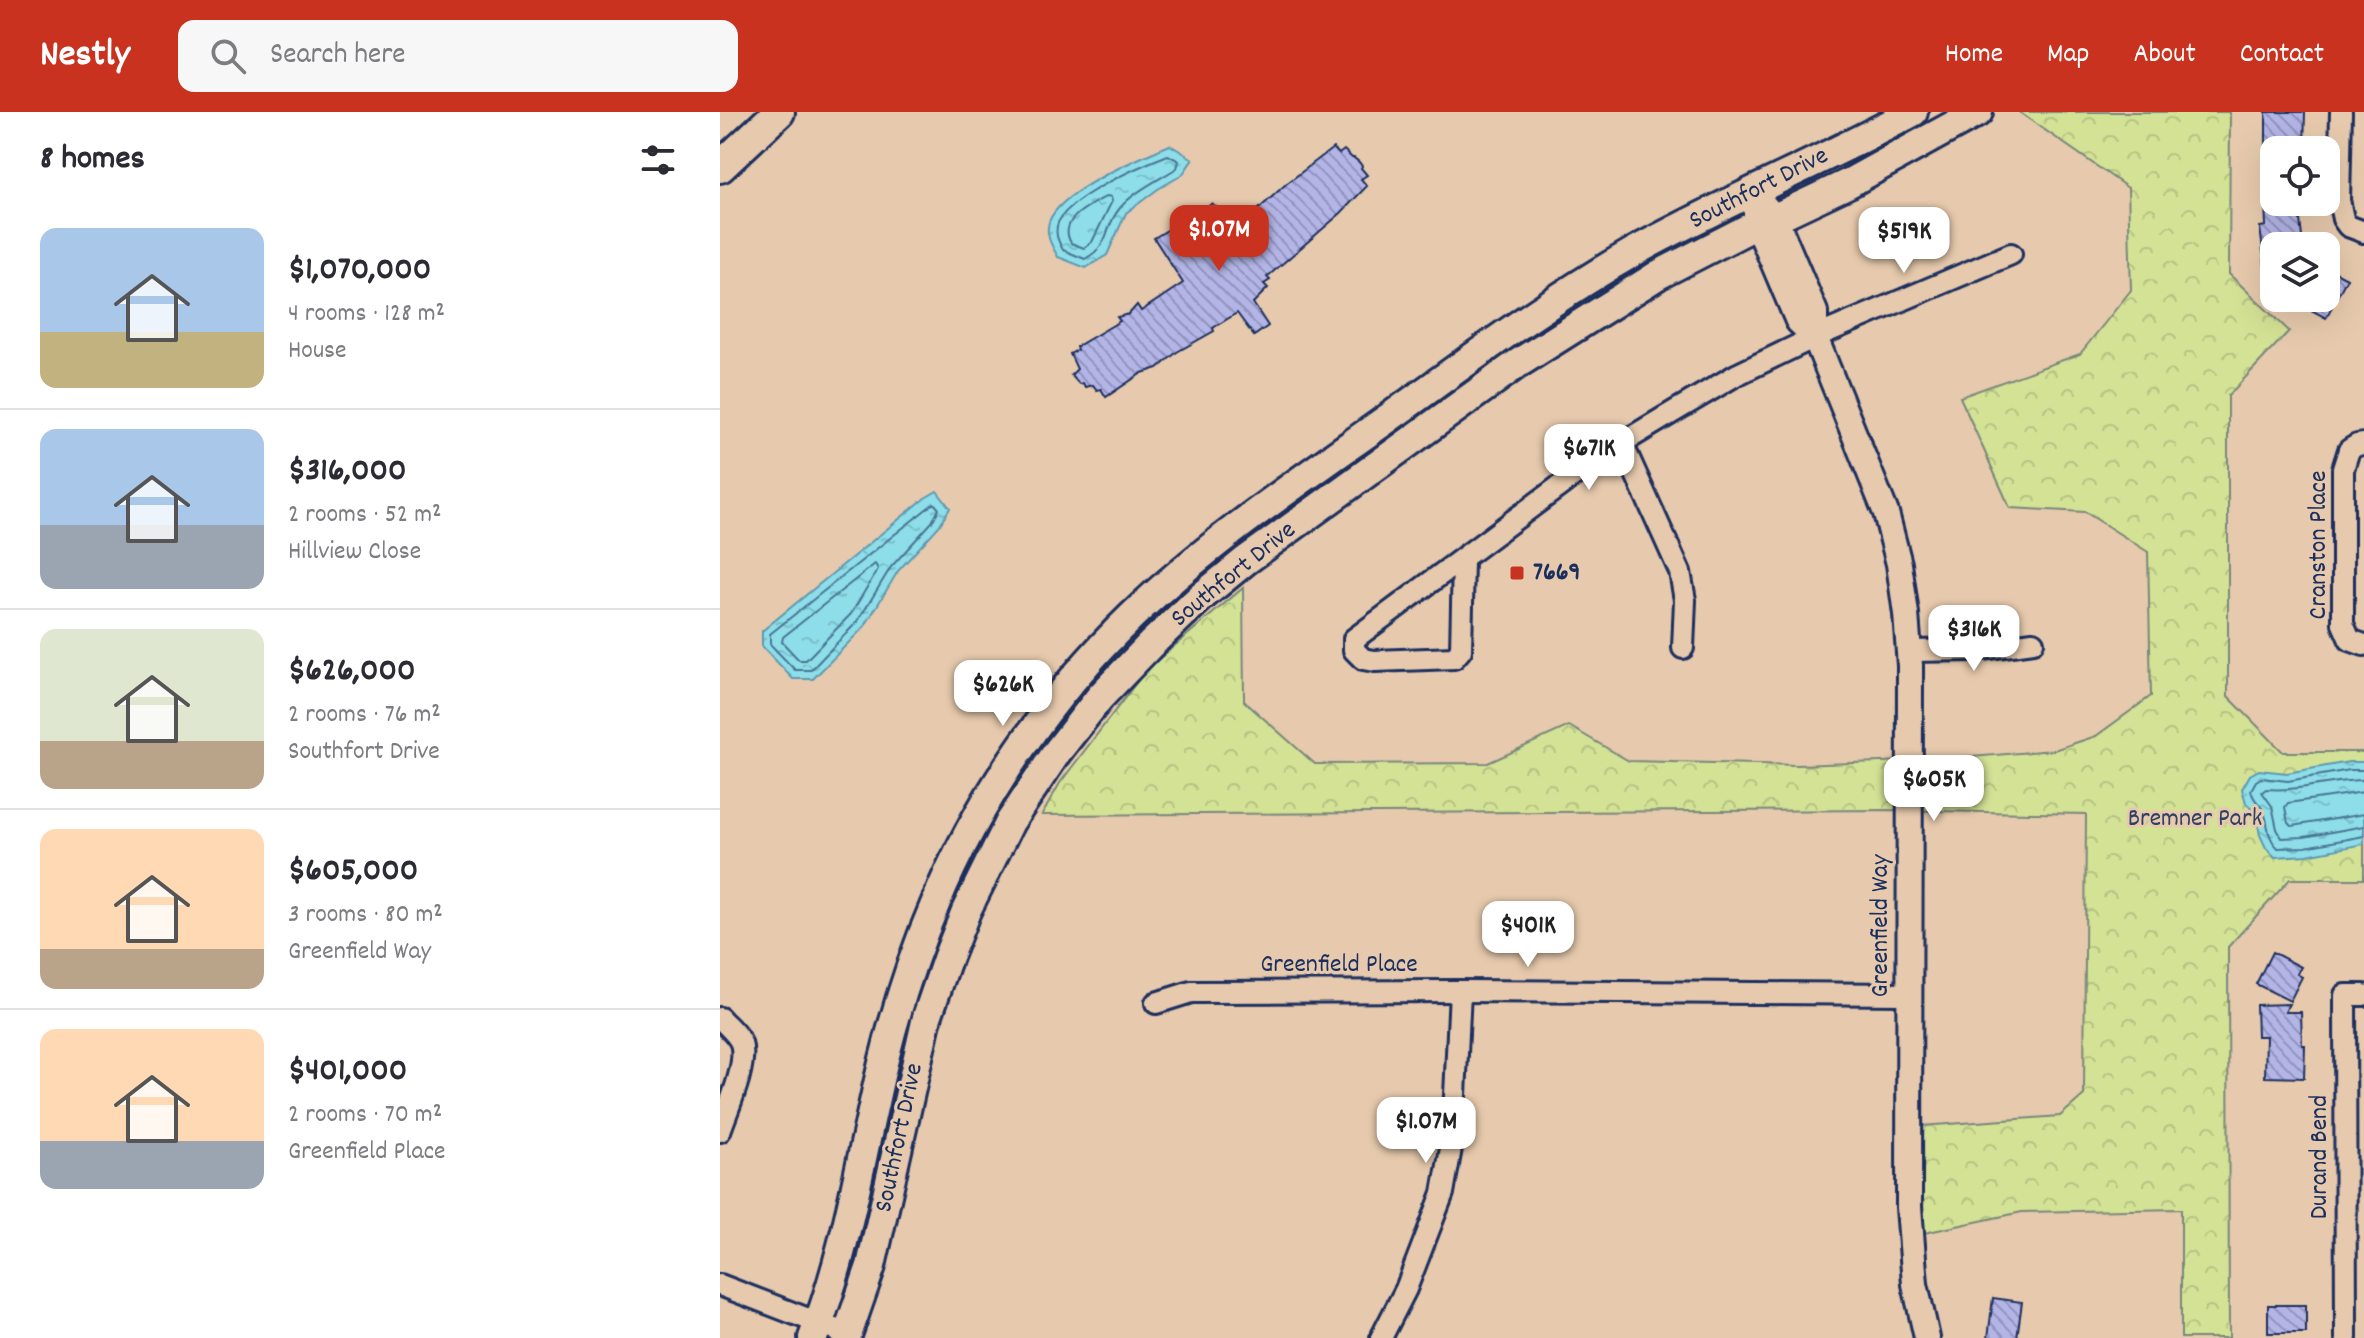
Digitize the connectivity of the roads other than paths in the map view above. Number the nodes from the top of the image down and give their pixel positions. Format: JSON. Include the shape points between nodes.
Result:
{"nodes":[{"id":1,"x":779,"y":112,"type":"edge"},
{"id":2,"x":1913,"y":112,"type":"edge"},
{"id":3,"x":1978,"y":112,"type":"edge"},
{"id":4,"x":2341,"y":112,"type":"edge"},
{"id":5,"x":720,"y":167,"type":"edge"},
{"id":6,"x":1754,"y":192,"type":"junction"},
{"id":7,"x":1766,"y":221,"type":"junction"},
{"id":8,"x":2364,"y":232,"type":"edge"},
{"id":9,"x":2011,"y":254,"type":"dead end"},
{"id":10,"x":1815,"y":337,"type":"junction"},
{"id":11,"x":1622,"y":443,"type":"junction"},
{"id":12,"x":2364,"y":444,"type":"edge"},
{"id":13,"x":1463,"y":559,"type":"junction"},
{"id":14,"x":2033,"y":642,"type":"dead end"},
{"id":15,"x":2364,"y":645,"type":"edge"},
{"id":16,"x":1683,"y":648,"type":"dead end"},
{"id":17,"x":1910,"y":651,"type":"junction"},
{"id":18,"x":1460,"y":991,"type":"junction"},
{"id":19,"x":1908,"y":994,"type":"junction"},
{"id":20,"x":2364,"y":995,"type":"edge"},
{"id":21,"x":1156,"y":1003,"type":"dead end"},
{"id":22,"x":720,"y":1018,"type":"edge"},
{"id":23,"x":720,"y":1131,"type":"edge"},
{"id":24,"x":720,"y":1285,"type":"edge"},
{"id":25,"x":816,"y":1331,"type":"edge"},
{"id":26,"x":2352,"y":1335,"type":"edge"},
{"id":27,"x":846,"y":1336,"type":"edge"},
{"id":28,"x":1381,"y":1338,"type":"edge"},
{"id":29,"x":1927,"y":1338,"type":"edge"}],
"edges":[{"from":1,"to":5,"type":"main road"},
{"from":2,"to":6,"type":"main road","name":"Southfort Drive"},
{"from":3,"to":7,"type":"main road","name":"Southfort Drive","via":[[1849,183]]},
{"from":4,"to":8,"type":"street","via":[[2340,208],[2348,226]]},
{"from":6,"to":7,"type":"street","name":"Greenfield Way"},
{"from":6,"to":25,"type":"main road","name":"Southfort Drive","via":[[1634,252],[1504,334],[1203,554],[1130,618],[1081,672],[993,789],[937,899],[902,992],[853,1211]]},
{"from":7,"to":10,"type":"street","name":"Greenfield Way","via":[[1798,321]]},
{"from":7,"to":27,"type":"main road","name":"Southfort Drive","via":[[1658,275],[1517,364],[1245,561],[1100,697],[1010,822],[966,911],[927,1017],[871,1266]]},
{"from":9,"to":10,"type":"street"},
{"from":10,"to":11,"type":"street","via":[[1736,375]]},
{"from":10,"to":17,"type":"street","name":"Greenfield Way","via":[[1886,513],[1899,564]]},
{"from":11,"to":13,"type":"street"},
{"from":11,"to":16,"type":"street","via":[[1680,572]]},
{"from":12,"to":15,"type":"street","name":"Cranston Place","via":[[2349,450],[2343,469],[2343,624],[2350,640]]},
{"from":13,"to":13,"type":"street","via":[[1461,650],[1454,658],[1375,661],[1354,650],[1354,639]]},
{"from":14,"to":17,"type":"street"},
{"from":17,"to":19,"type":"street","name":"Greenfield Way"},
{"from":18,"to":19,"type":"street","name":"Greenfield Place"},
{"from":18,"to":21,"type":"street","name":"Greenfield Place","via":[[1191,992]]},
{"from":18,"to":28,"type":"street","via":[[1453,1137],[1443,1193]]},
{"from":19,"to":29,"type":"street","name":"Greenfield Way","via":[[1909,1207],[1915,1284]]},
{"from":20,"to":26,"type":"street","name":"Durand Bend","via":[[2345,995]]},
{"from":22,"to":23,"type":"street","via":[[736,1034],[742,1052]]},
{"from":24,"to":25,"type":"street"},
{"from":25,"to":27,"type":"street"}]}
